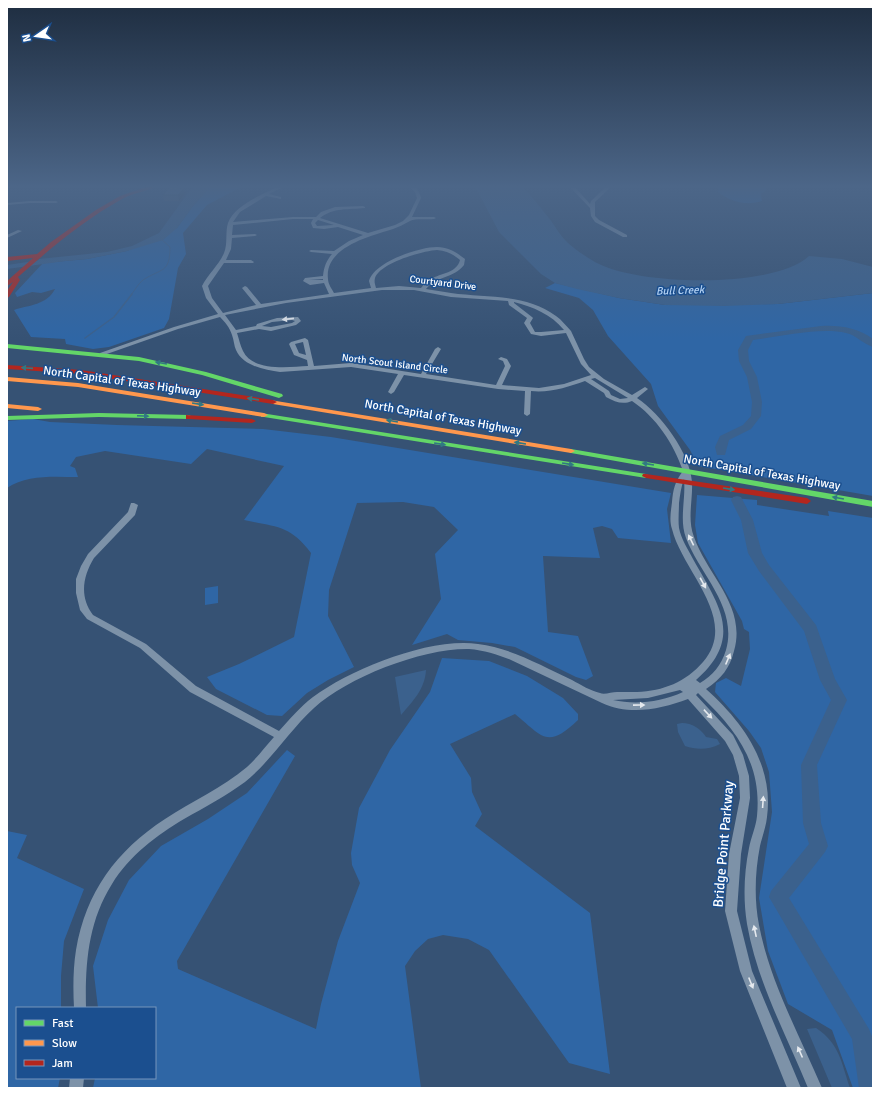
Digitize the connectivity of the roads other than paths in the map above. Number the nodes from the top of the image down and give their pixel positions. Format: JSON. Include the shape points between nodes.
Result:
{"nodes":[{"id":1,"x":61,"y":237,"type":"edge"},
{"id":2,"x":230,"y":237,"type":"edge"},
{"id":3,"x":363,"y":237,"type":"edge"},
{"id":4,"x":312,"y":251,"type":"dead end"},
{"id":5,"x":335,"y":253,"type":"junction"},
{"id":6,"x":37,"y":256,"type":"junction"},
{"id":7,"x":7,"y":259,"type":"edge"},
{"id":8,"x":222,"y":261,"type":"junction"},
{"id":9,"x":251,"y":262,"type":"dead end"},
{"id":10,"x":16,"y":277,"type":"junction"},
{"id":11,"x":7,"y":284,"type":"edge"},
{"id":12,"x":245,"y":288,"type":"dead end"},
{"id":13,"x":423,"y":289,"type":"junction"},
{"id":14,"x":374,"y":290,"type":"junction"},
{"id":15,"x":332,"y":295,"type":"junction"},
{"id":16,"x":7,"y":296,"type":"edge"},
{"id":17,"x":511,"y":300,"type":"junction"},
{"id":18,"x":259,"y":306,"type":"junction"},
{"id":19,"x":221,"y":315,"type":"junction"},
{"id":20,"x":259,"y":327,"type":"junction"},
{"id":21,"x":568,"y":331,"type":"junction"},
{"id":22,"x":234,"y":332,"type":"junction"},
{"id":23,"x":7,"y":346,"type":"edge"},
{"id":24,"x":438,"y":350,"type":"dead end"},
{"id":25,"x":102,"y":354,"type":"junction"},
{"id":26,"x":310,"y":359,"type":"dead end"},
{"id":27,"x":501,"y":359,"type":"dead end"},
{"id":28,"x":8,"y":367,"type":"edge"},
{"id":29,"x":312,"y":368,"type":"junction"},
{"id":30,"x":402,"y":372,"type":"junction"},
{"id":31,"x":423,"y":375,"type":"junction"},
{"id":32,"x":595,"y":376,"type":"junction"},
{"id":33,"x":7,"y":379,"type":"edge"},
{"id":34,"x":586,"y":379,"type":"junction"},
{"id":35,"x":498,"y":386,"type":"junction"},
{"id":36,"x":645,"y":389,"type":"dead end"},
{"id":37,"x":528,"y":390,"type":"junction"},
{"id":38,"x":391,"y":392,"type":"dead end"},
{"id":39,"x":632,"y":397,"type":"junction"},
{"id":40,"x":7,"y":406,"type":"edge"},
{"id":41,"x":333,"y":411,"type":"junction"},
{"id":42,"x":527,"y":414,"type":"dead end"},
{"id":43,"x":104,"y":415,"type":"junction"},
{"id":44,"x":7,"y":418,"type":"edge"},
{"id":45,"x":332,"y":426,"type":"junction"},
{"id":46,"x":686,"y":470,"type":"junction"},
{"id":47,"x":678,"y":481,"type":"junction"},
{"id":48,"x":690,"y":483,"type":"junction"},
{"id":49,"x":873,"y":504,"type":"edge"},
{"id":50,"x":134,"y":505,"type":"dead end"},
{"id":51,"x":873,"y":511,"type":"edge"},
{"id":52,"x":724,"y":600,"type":"junction"},
{"id":53,"x":712,"y":601,"type":"junction"},
{"id":54,"x":686,"y":683,"type":"junction"},
{"id":55,"x":695,"y":691,"type":"junction"},
{"id":56,"x":601,"y":698,"type":"junction"},
{"id":57,"x":280,"y":736,"type":"junction"},
{"id":58,"x":80,"y":1007,"type":"edge"},
{"id":59,"x":794,"y":1088,"type":"edge"},
{"id":60,"x":815,"y":1088,"type":"edge"}],
"edges":[{"from":1,"to":6,"type":"main road"},
{"from":2,"to":8,"type":"street","name":"North Scout Island Circle","via":[[229,247]]},
{"from":3,"to":5,"type":"street","via":[[343,246]]},
{"from":4,"to":5,"type":"street"},
{"from":5,"to":15,"type":"street","via":[[327,268],[326,279]]},
{"from":6,"to":7,"type":"main road"},
{"from":6,"to":10,"type":"main road"},
{"from":8,"to":9,"type":"street"},
{"from":8,"to":19,"type":"street","name":"North Scout Island Circle","via":[[205,286],[207,296]]},
{"from":10,"to":11,"type":"main road"},
{"from":10,"to":16,"type":"main road","via":[[17,280]]},
{"from":12,"to":18,"type":"street"},
{"from":13,"to":14,"type":"street","name":"Courtyard Drive"},
{"from":13,"to":14,"type":"street","via":[[430,281],[459,269],[463,260],[455,253],[440,249],[413,252],[378,270],[372,281]]},
{"from":13,"to":17,"type":"street","name":"Courtyard Drive","via":[[449,295]]},
{"from":14,"to":15,"type":"street","name":"Courtyard Drive"},
{"from":15,"to":18,"type":"street","name":"Courtyard Drive"},
{"from":17,"to":21,"type":"street","name":"Courtyard Drive","via":[[530,305],[555,317]]},
{"from":17,"to":21,"type":"street","via":[[514,307],[530,318],[527,323],[533,333]]},
{"from":18,"to":19,"type":"street","name":"Courtyard Drive"},
{"from":19,"to":22,"type":"street","name":"North Scout Island Circle"},
{"from":19,"to":25,"type":"street","name":"Courtyard Drive"},
{"from":20,"to":20,"type":"street","one_way":true,"via":[[271,329],[298,321],[296,318],[290,318],[264,323]]},
{"from":20,"to":22,"type":"street"},
{"from":21,"to":32,"type":"street","name":"Courtyard Drive","via":[[579,357]]},
{"from":22,"to":29,"type":"street","name":"North Scout Island Circle","via":[[238,351],[254,364],[272,370]]},
{"from":23,"to":25,"type":"main road"},
{"from":24,"to":31,"type":"street"},
{"from":41,"to":25,"type":"main road","one_way":true,"via":[[204,373]]},
{"from":26,"to":29,"type":"street"},
{"from":27,"to":35,"type":"street","via":[[508,366]]},
{"from":41,"to":28,"type":"main road","name":"North Capital of Texas Highway","one_way":true,"via":[[81,372]]},
{"from":29,"to":30,"type":"street","name":"North Scout Island Circle","via":[[352,365]]},
{"from":30,"to":31,"type":"street","name":"North Scout Island Circle"},
{"from":30,"to":38,"type":"street"},
{"from":31,"to":35,"type":"street","name":"North Scout Island Circle"},
{"from":32,"to":34,"type":"street","name":"North Scout Island Circle"},
{"from":32,"to":39,"type":"street","name":"Courtyard Drive"},
{"from":33,"to":45,"type":"main road","name":"North Capital of Texas Highway","one_way":true,"via":[[78,385]]},
{"from":34,"to":37,"type":"street","name":"North Scout Island Circle","via":[[554,389]]},
{"from":34,"to":39,"type":"street","via":[[607,392],[608,396],[621,402]]},
{"from":35,"to":37,"type":"street","name":"North Scout Island Circle"},
{"from":36,"to":39,"type":"street"},
{"from":37,"to":42,"type":"street"},
{"from":39,"to":46,"type":"street","name":"Courtyard Drive","via":[[650,412],[683,459]]},
{"from":40,"to":43,"type":"main road"},
{"from":46,"to":41,"type":"main road","name":"North Capital of Texas Highway","one_way":true},
{"from":43,"to":44,"type":"main road","via":[[62,414]]},
{"from":43,"to":45,"type":"main road","one_way":true,"via":[[212,418]]},
{"from":45,"to":47,"type":"main road","name":"North Capital of Texas Highway","one_way":true},
{"from":46,"to":47,"type":"street"},
{"from":46,"to":48,"type":"street","name":"Courtyard Drive"},
{"from":49,"to":46,"type":"main road","name":"North Capital of Texas Highway","one_way":true},
{"from":47,"to":48,"type":"main road","name":"North Capital of Texas Highway"},
{"from":47,"to":53,"type":"street","one_way":true,"via":[[674,522],[676,530]]},
{"from":48,"to":51,"type":"main road","name":"North Capital of Texas Highway","one_way":true},
{"from":52,"to":48,"type":"street","one_way":true,"via":[[688,533]]},
{"from":50,"to":57,"type":"street","via":[[132,513],[91,556],[85,566],[80,579],[84,608],[90,617],[143,646],[193,689]]},
{"from":52,"to":53,"type":"street"},
{"from":55,"to":52,"type":"street","one_way":true,"via":[[717,676],[732,650],[732,619]]},
{"from":53,"to":54,"type":"street","via":[[719,618],[719,642],[711,659],[696,677]]},
{"from":54,"to":55,"type":"street","name":"Bridge Point Parkway"},
{"from":54,"to":56,"type":"street","via":[[659,693],[639,696],[609,695]]},
{"from":56,"to":55,"type":"street","one_way":true,"via":[[609,703],[637,706],[662,704],[681,699]]},
{"from":55,"to":59,"type":"street","name":"Bridge Point Parkway","one_way":true,"via":[[729,738],[738,755],[744,776],[745,798],[735,854],[732,911],[738,947],[746,971]]},
{"from":60,"to":55,"type":"street","name":"Bridge Point Parkway","one_way":true,"via":[[769,985],[753,925],[750,897],[754,852],[762,816],[763,794],[760,773],[753,754],[737,727],[722,710]]},
{"from":56,"to":57,"type":"street","via":[[504,653],[469,646],[441,648],[413,655],[353,677],[314,702]]},
{"from":57,"to":58,"type":"street","via":[[254,768],[225,791],[150,834],[120,862],[94,902],[83,934]]}]}
